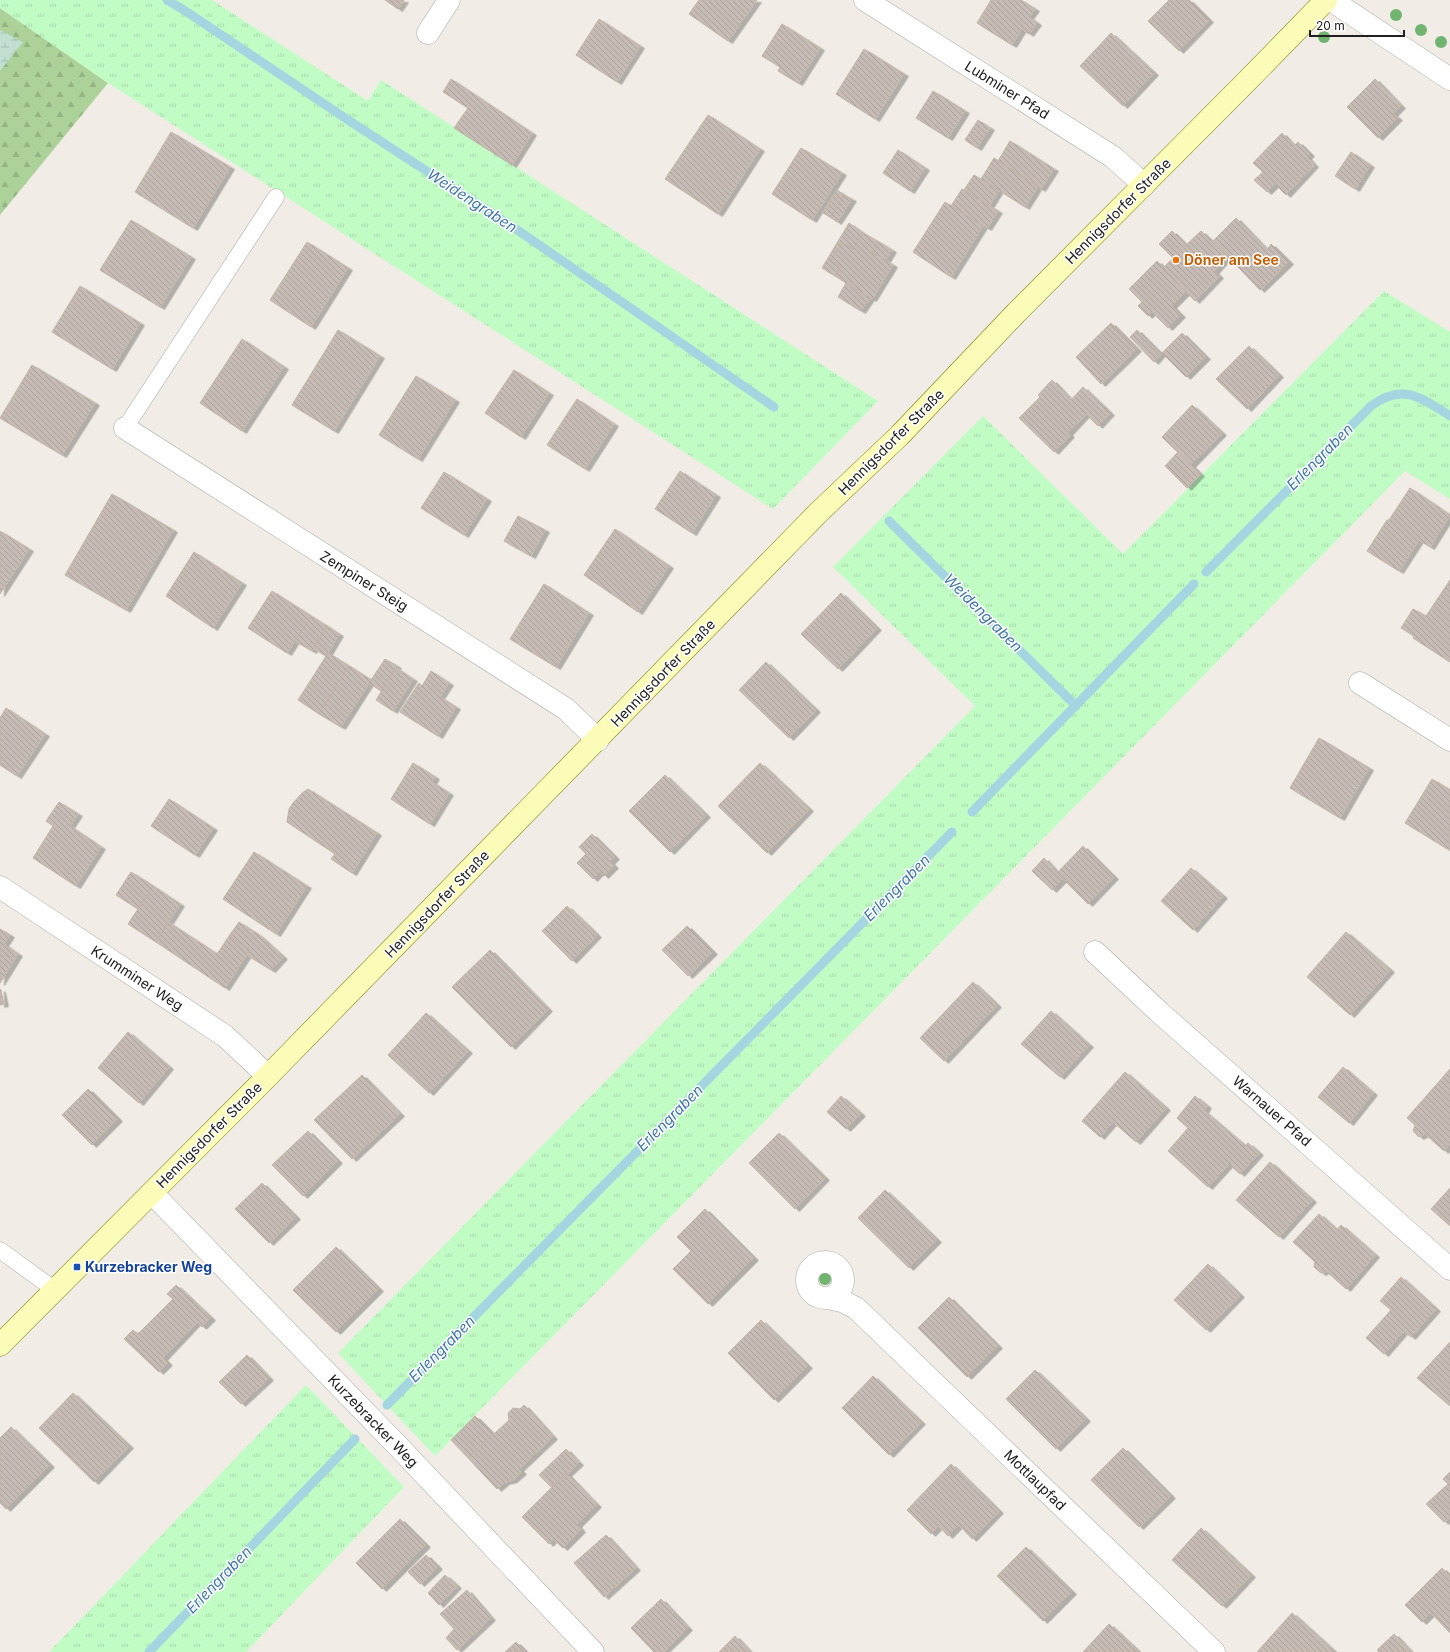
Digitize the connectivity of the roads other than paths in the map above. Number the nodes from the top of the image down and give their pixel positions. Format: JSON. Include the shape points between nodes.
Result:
{"nodes":[{"id":1,"x":449,"y":0,"type":"edge"},
{"id":2,"x":865,"y":0,"type":"edge"},
{"id":3,"x":1326,"y":0,"type":"edge"},
{"id":4,"x":1330,"y":0,"type":"edge"},
{"id":5,"x":428,"y":34,"type":"dead end"},
{"id":6,"x":1450,"y":79,"type":"edge"},
{"id":7,"x":1144,"y":185,"type":"junction"},
{"id":8,"x":276,"y":197,"type":"dead end"},
{"id":9,"x":125,"y":428,"type":"joint"},
{"id":10,"x":1360,"y":682,"type":"dead end"},
{"id":11,"x":598,"y":740,"type":"junction"},
{"id":12,"x":1450,"y":740,"type":"edge"},
{"id":13,"x":0,"y":887,"type":"edge"},
{"id":14,"x":1095,"y":952,"type":"dead end"},
{"id":15,"x":268,"y":1076,"type":"junction"},
{"id":16,"x":152,"y":1193,"type":"junction"},
{"id":17,"x":0,"y":1250,"type":"edge"},
{"id":18,"x":1450,"y":1269,"type":"edge"},
{"id":19,"x":55,"y":1290,"type":"junction"},
{"id":20,"x":836,"y":1292,"type":"dead end"},
{"id":21,"x":0,"y":1344,"type":"edge"},
{"id":22,"x":592,"y":1652,"type":"edge"},
{"id":23,"x":1214,"y":1652,"type":"edge"}],
"edges":[{"from":1,"to":5,"type":"street"},
{"from":2,"to":7,"type":"street","name":"Lubminer Pfad","via":[[1113,157]]},
{"from":3,"to":7,"type":"main road","name":"Hennigsdorfer Straße"},
{"from":4,"to":6,"type":"street"},
{"from":7,"to":11,"type":"main road","name":"Hennigsdorfer Straße","via":[[1016,313],[900,435],[819,512]]},
{"from":8,"to":9,"type":"lane"},
{"from":9,"to":11,"type":"street","name":"Zempiner Steig","via":[[566,709]]},
{"from":10,"to":12,"type":"street"},
{"from":11,"to":15,"type":"main road","name":"Hennigsdorfer Straße"},
{"from":13,"to":15,"type":"street","name":"Krumminer Weg","via":[[224,1036]]},
{"from":14,"to":18,"type":"street","name":"Warnauer Pfad","via":[[1159,1012]]},
{"from":15,"to":16,"type":"main road","name":"Hennigsdorfer Straße"},
{"from":16,"to":19,"type":"main road","name":"Hennigsdorfer Straße"},
{"from":16,"to":22,"type":"street","name":"Kurzebracker Weg","via":[[395,1443]]},
{"from":17,"to":19,"type":"lane"},
{"from":19,"to":21,"type":"main road","name":"Hennigsdorfer Straße"},
{"from":20,"to":23,"type":"street","name":"Mottlaupfad","via":[[842,1301],[856,1308]]}]}
